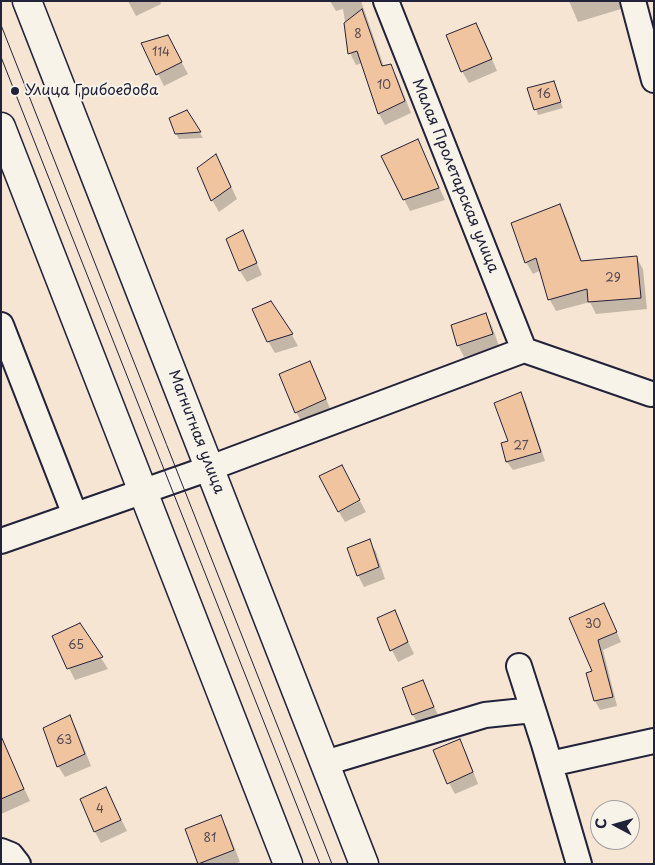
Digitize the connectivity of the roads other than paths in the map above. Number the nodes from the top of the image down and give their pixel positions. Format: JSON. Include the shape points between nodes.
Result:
{"nodes":[{"id":1,"x":27,"y":1,"type":"edge"},
{"id":2,"x":386,"y":1,"type":"edge"},
{"id":3,"x":633,"y":1,"type":"edge"},
{"id":4,"x":653,"y":78,"type":"edge"},
{"id":5,"x":1,"y":127,"type":"edge"},
{"id":6,"x":1,"y":325,"type":"edge"},
{"id":7,"x":524,"y":350,"type":"junction"},
{"id":8,"x":10,"y":373,"type":"edge"},
{"id":9,"x":651,"y":394,"type":"dead end"},
{"id":10,"x":210,"y":468,"type":"junction"},
{"id":11,"x":143,"y":491,"type":"junction"},
{"id":12,"x":75,"y":515,"type":"junction"},
{"id":13,"x":1,"y":541,"type":"edge"},
{"id":14,"x":519,"y":666,"type":"dead end"},
{"id":15,"x":533,"y":710,"type":"junction"},
{"id":16,"x":654,"y":740,"type":"edge"},
{"id":17,"x":325,"y":763,"type":"junction"},
{"id":18,"x":550,"y":764,"type":"junction"},
{"id":19,"x":1,"y":851,"type":"edge"},
{"id":20,"x":18,"y":864,"type":"edge"},
{"id":21,"x":288,"y":864,"type":"edge"},
{"id":22,"x":364,"y":864,"type":"edge"},
{"id":23,"x":579,"y":864,"type":"edge"}],
"edges":[{"from":1,"to":10,"type":"main road","name":"Магнитная улица"},
{"from":2,"to":7,"type":"street","name":"Малая Пролетарская улица"},
{"from":3,"to":4,"type":"street"},
{"from":5,"to":11,"type":"main road"},
{"from":6,"to":8,"type":"street"},
{"from":7,"to":9,"type":"street"},
{"from":7,"to":10,"type":"street"},
{"from":8,"to":12,"type":"street"},
{"from":10,"to":11,"type":"street"},
{"from":10,"to":17,"type":"main road","name":"Магнитная улица"},
{"from":11,"to":12,"type":"street"},
{"from":11,"to":21,"type":"main road"},
{"from":12,"to":13,"type":"street"},
{"from":14,"to":15,"type":"street"},
{"from":15,"to":17,"type":"street","via":[[485,715]]},
{"from":15,"to":18,"type":"street"},
{"from":16,"to":18,"type":"street"},
{"from":17,"to":22,"type":"main road","name":"Магнитная улица"},
{"from":18,"to":23,"type":"street"},
{"from":19,"to":20,"type":"street","via":[[11,855]]}]}
